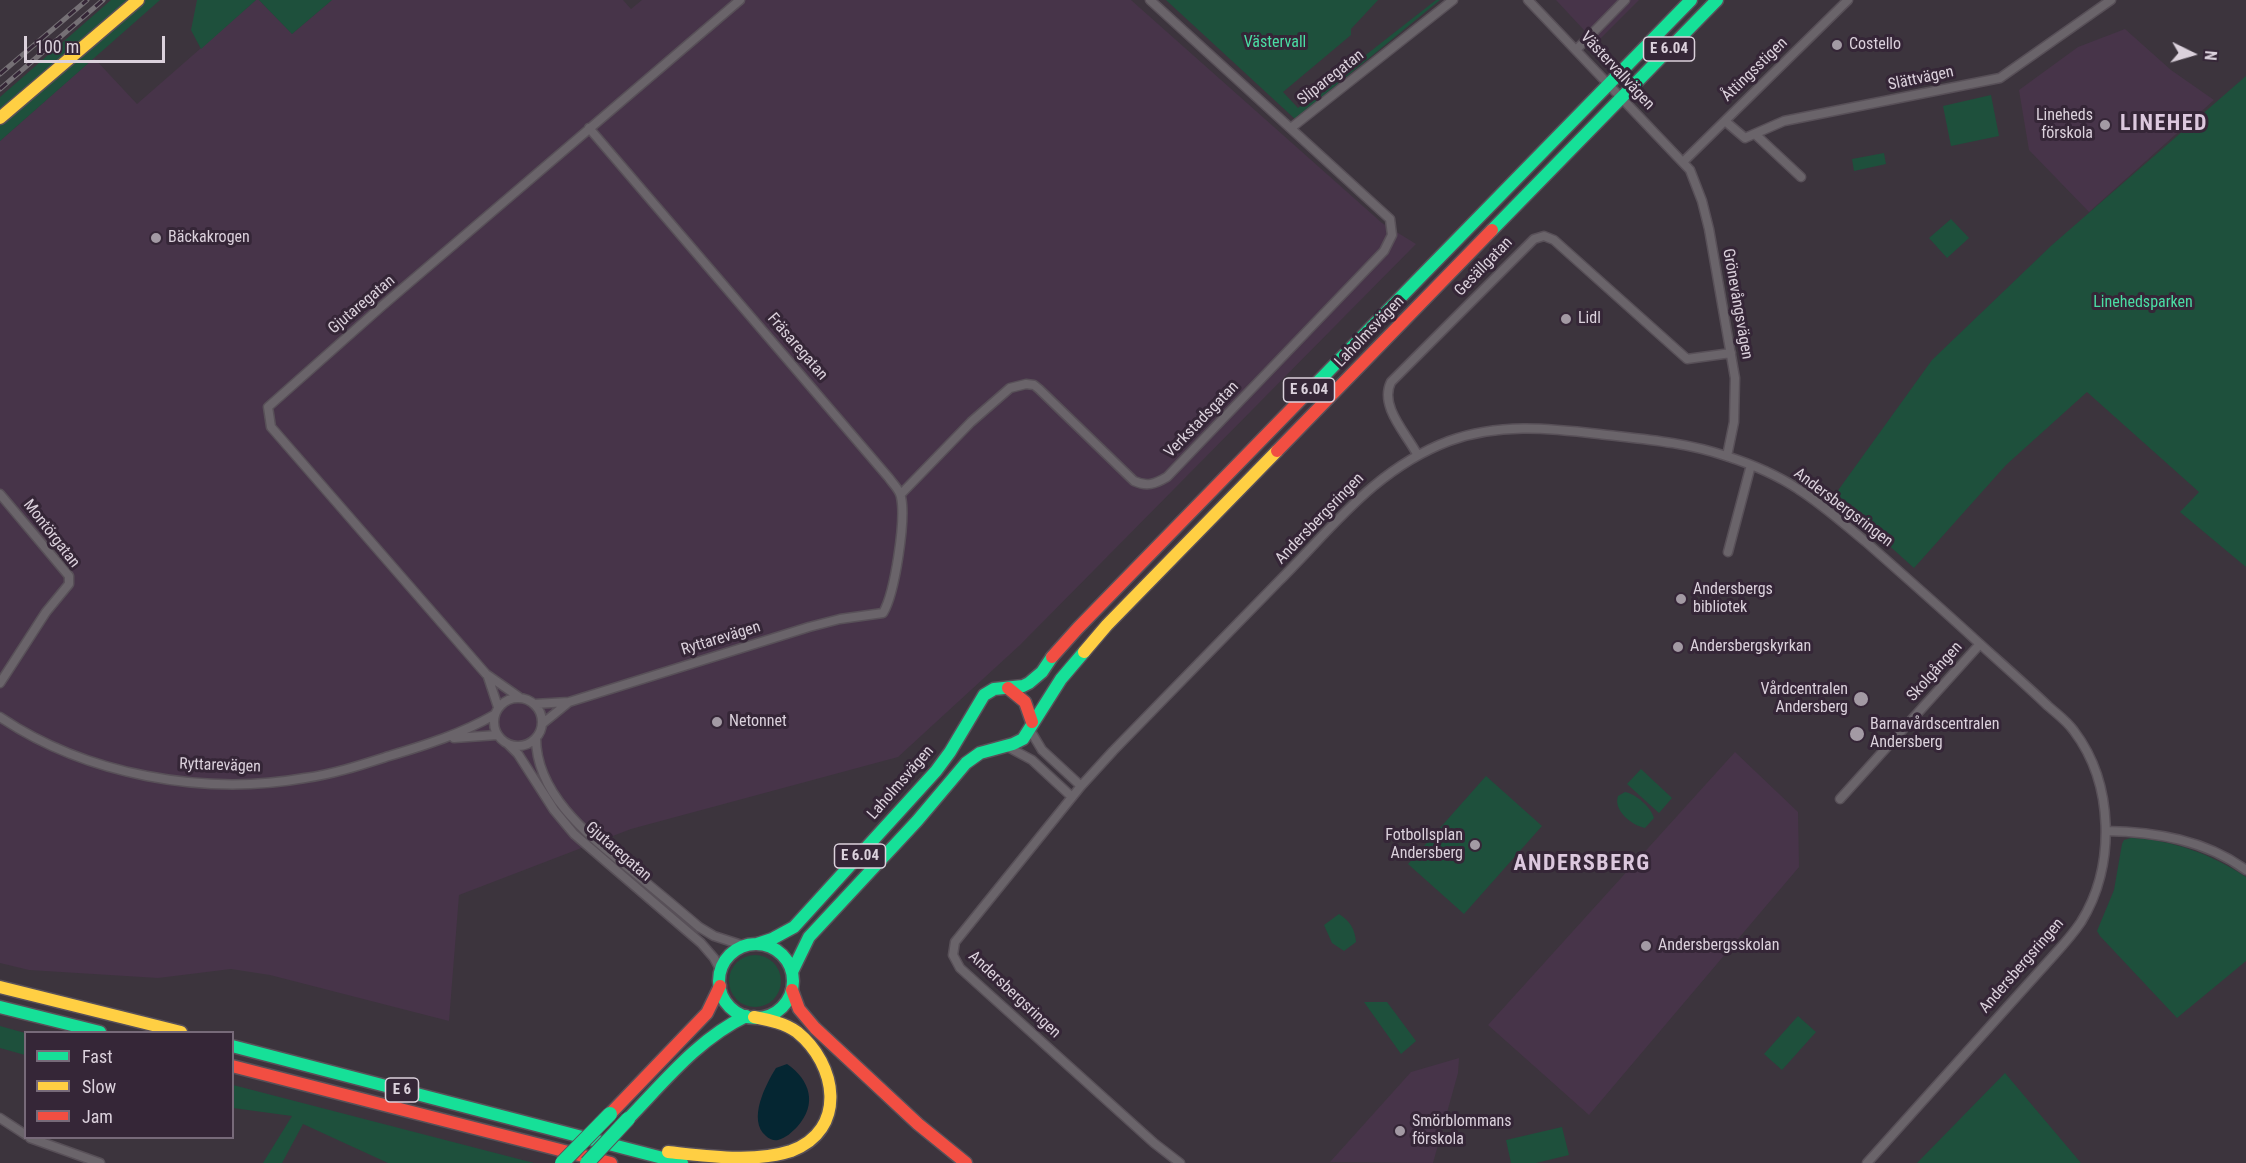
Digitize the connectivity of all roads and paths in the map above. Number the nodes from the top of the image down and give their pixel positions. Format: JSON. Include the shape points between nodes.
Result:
{"nodes":[{"id":1,"x":138,"y":0,"type":"edge"},
{"id":2,"x":740,"y":0,"type":"edge"},
{"id":3,"x":1150,"y":0,"type":"edge"},
{"id":4,"x":1454,"y":0,"type":"edge"},
{"id":5,"x":1528,"y":0,"type":"edge"},
{"id":6,"x":1625,"y":0,"type":"edge"},
{"id":7,"x":1691,"y":0,"type":"edge"},
{"id":8,"x":1718,"y":0,"type":"edge"},
{"id":9,"x":1848,"y":0,"type":"edge"},
{"id":10,"x":2111,"y":0,"type":"edge"},
{"id":11,"x":1576,"y":50,"type":"junction"},
{"id":12,"x":1608,"y":84,"type":"junction"},
{"id":13,"x":1622,"y":100,"type":"junction"},
{"id":14,"x":0,"y":118,"type":"edge"},
{"id":15,"x":1725,"y":121,"type":"junction"},
{"id":16,"x":589,"y":128,"type":"junction"},
{"id":17,"x":1291,"y":128,"type":"junction"},
{"id":18,"x":1756,"y":135,"type":"junction"},
{"id":19,"x":1684,"y":161,"type":"junction"},
{"id":20,"x":1801,"y":177,"type":"dead end"},
{"id":21,"x":1731,"y":353,"type":"junction"},
{"id":22,"x":1417,"y":454,"type":"junction"},
{"id":23,"x":1727,"y":456,"type":"junction"},
{"id":24,"x":1751,"y":465,"type":"junction"},
{"id":25,"x":0,"y":494,"type":"edge"},
{"id":26,"x":901,"y":494,"type":"junction"},
{"id":27,"x":1728,"y":552,"type":"dead end"},
{"id":28,"x":1980,"y":644,"type":"junction"},
{"id":29,"x":486,"y":674,"type":"junction"},
{"id":30,"x":0,"y":683,"type":"edge"},
{"id":31,"x":1008,"y":688,"type":"junction"},
{"id":32,"x":519,"y":698,"type":"junction"},
{"id":33,"x":569,"y":702,"type":"junction"},
{"id":34,"x":534,"y":704,"type":"junction"},
{"id":35,"x":496,"y":711,"type":"junction"},
{"id":36,"x":0,"y":717,"type":"edge"},
{"id":37,"x":542,"y":724,"type":"junction"},
{"id":38,"x":1031,"y":726,"type":"junction"},
{"id":39,"x":497,"y":735,"type":"junction"},
{"id":40,"x":536,"y":738,"type":"junction"},
{"id":41,"x":445,"y":740,"type":"junction"},
{"id":42,"x":508,"y":744,"type":"junction"},
{"id":43,"x":1006,"y":746,"type":"junction"},
{"id":44,"x":1081,"y":786,"type":"junction"},
{"id":45,"x":1072,"y":797,"type":"junction"},
{"id":46,"x":1840,"y":799,"type":"dead end"},
{"id":47,"x":2106,"y":831,"type":"junction"},
{"id":48,"x":2246,"y":870,"type":"edge"},
{"id":49,"x":751,"y":945,"type":"junction"},
{"id":50,"x":721,"y":970,"type":"junction"},
{"id":51,"x":792,"y":972,"type":"junction"},
{"id":52,"x":720,"y":986,"type":"junction"},
{"id":53,"x":0,"y":987,"type":"edge"},
{"id":54,"x":792,"y":990,"type":"junction"},
{"id":55,"x":0,"y":1007,"type":"edge"},
{"id":56,"x":750,"y":1017,"type":"junction"},
{"id":57,"x":96,"y":1031,"type":"edge"},
{"id":58,"x":176,"y":1031,"type":"edge"},
{"id":59,"x":234,"y":1047,"type":"edge"},
{"id":60,"x":234,"y":1067,"type":"edge"},
{"id":61,"x":0,"y":1118,"type":"edge"},
{"id":62,"x":470,"y":1126,"type":"junction"},
{"id":63,"x":24,"y":1134,"type":"edge"},
{"id":64,"x":35,"y":1139,"type":"edge"},
{"id":65,"x":619,"y":1147,"type":"junction"},
{"id":66,"x":100,"y":1163,"type":"edge"},
{"id":67,"x":562,"y":1163,"type":"edge"},
{"id":68,"x":577,"y":1163,"type":"edge"},
{"id":69,"x":587,"y":1163,"type":"edge"},
{"id":70,"x":611,"y":1163,"type":"edge"},
{"id":71,"x":682,"y":1163,"type":"edge"},
{"id":72,"x":966,"y":1163,"type":"edge"},
{"id":73,"x":1180,"y":1163,"type":"edge"},
{"id":74,"x":1867,"y":1163,"type":"edge"}],
"edges":[{"from":1,"to":14,"type":"main road"},
{"from":2,"to":16,"type":"street","name":"Gjutaregatan"},
{"from":3,"to":17,"type":"street","name":"Sliparegatan"},
{"from":4,"to":17,"type":"street","name":"Sliparegatan"},
{"from":5,"to":11,"type":"street","name":"Västervallvägen"},
{"from":6,"to":11,"type":"street"},
{"from":7,"to":12,"type":"main road","name":"Laholmsvägen","number":"E 6.04"},
{"from":8,"to":13,"type":"main road","name":"Laholmsvägen","number":"E 6.04"},
{"from":9,"to":15,"type":"street","name":"Åttingsstigen"},
{"from":10,"to":18,"type":"street","name":"Slättvägen","via":[[2000,78],[1784,121]]},
{"from":11,"to":12,"type":"street","name":"Västervallvägen"},
{"from":12,"to":13,"type":"street","name":"Västervallvägen"},
{"from":12,"to":31,"type":"main road","name":"Laholmsvägen","number":"E 6.04","via":[[1078,628],[1042,672],[1029,683]]},
{"from":13,"to":19,"type":"street","name":"Västervallvägen"},
{"from":13,"to":38,"type":"main road","name":"Laholmsvägen","number":"E 6.04","via":[[1107,625],[1061,680]]},
{"from":15,"to":18,"type":"street","via":[[1745,138]]},
{"from":15,"to":19,"type":"street","name":"Åttingsstigen"},
{"from":16,"to":26,"type":"street","name":"Fräsaregatan"},
{"from":16,"to":29,"type":"street","name":"Gjutaregatan","via":[[268,408],[271,427]]},
{"from":17,"to":26,"type":"street","name":"Verkstadsgatan","via":[[1390,219],[1392,235],[1384,252],[1167,477],[1151,485],[1134,481],[1040,389],[1026,384],[1010,388],[971,422]]},
{"from":18,"to":20,"type":"street"},
{"from":19,"to":21,"type":"street","name":"Grönevångsvägen","via":[[1702,201]]},
{"from":21,"to":22,"type":"street","name":"Gesällgatan","via":[[1687,359],[1554,240],[1544,236],[1534,239],[1391,382],[1387,390],[1389,405]]},
{"from":21,"to":23,"type":"street","name":"Grönevångsvägen","via":[[1736,405]]},
{"from":22,"to":23,"type":"street","name":"Andersbergsringen","via":[[1487,431],[1526,428],[1665,441]]},
{"from":22,"to":44,"type":"street","name":"Andersbergsringen","via":[[1360,496]]},
{"from":23,"to":24,"type":"street","name":"Andersbergsringen"},
{"from":24,"to":27,"type":"street"},
{"from":24,"to":28,"type":"street","name":"Andersbergsringen","via":[[1798,488],[1842,522]]},
{"from":25,"to":30,"type":"street","name":"Montörgatan","via":[[69,576],[69,584]]},
{"from":26,"to":33,"type":"street","name":"Ryttarevägen","via":[[901,530],[890,599],[883,613],[840,618]]},
{"from":28,"to":46,"type":"street","name":"Skolgången"},
{"from":28,"to":47,"type":"street","name":"Andersbergsringen","via":[[2072,728],[2098,781]]},
{"from":29,"to":32,"type":"street","name":"Gjutaregatan"},
{"from":29,"to":35,"type":"street","name":"Gjutaregatan"},
{"from":31,"to":38,"type":"main road","via":[[1025,702]]},
{"from":31,"to":49,"type":"main road","name":"Laholmsvägen","number":"E 6.04","via":[[984,695],[926,783],[794,927]]},
{"from":32,"to":34,"type":"street","name":"Ryttarevägen"},
{"from":32,"to":35,"type":"street","name":"Ryttarevägen","via":[[511,698]]},
{"from":33,"to":34,"type":"street","name":"Ryttarevägen"},
{"from":33,"to":37,"type":"street","name":"Ryttarevägen"},
{"from":34,"to":37,"type":"street"},
{"from":35,"to":39,"type":"street"},
{"from":35,"to":41,"type":"street","name":"Ryttarevägen"},
{"from":36,"to":41,"type":"street","name":"Ryttarevägen","via":[[91,762],[129,773],[192,782],[294,780],[334,773]]},
{"from":37,"to":40,"type":"street","name":"Ryttarevägen"},
{"from":38,"to":43,"type":"main road","name":"Laholmsvägen","number":"E 6.04","via":[[1023,739]]},
{"from":38,"to":44,"type":"street","via":[[1042,750]]},
{"from":39,"to":41,"type":"street","name":"Ryttarevägen"},
{"from":39,"to":42,"type":"street"},
{"from":40,"to":42,"type":"street","via":[[523,746]]},
{"from":40,"to":49,"type":"street","name":"Gjutaregatan","via":[[536,754],[543,774],[584,830],[699,927],[714,936]]},
{"from":42,"to":50,"type":"street","name":"Gjutaregatan","via":[[574,834],[701,943]]},
{"from":43,"to":45,"type":"street","via":[[1032,760]]},
{"from":43,"to":51,"type":"main road","name":"Laholmsvägen","number":"E 6.04","via":[[980,753],[966,763],[809,937]]},
{"from":44,"to":45,"type":"street","name":"Andersbergsringen"},
{"from":45,"to":73,"type":"street","name":"Andersbergsringen","via":[[957,938],[952,950],[954,959]]},
{"from":47,"to":48,"type":"street","via":[[2176,838],[2208,849]]},
{"from":47,"to":74,"type":"street","name":"Andersbergsringen","via":[[2098,884],[2083,920]]},
{"from":49,"to":50,"type":"main road","name":"Laholmsvägen","via":[[730,955]]},
{"from":49,"to":51,"type":"main road","via":[[769,946],[779,952]]},
{"from":50,"to":52,"type":"main road"},
{"from":51,"to":54,"type":"main road","name":"Laholmsvägen"},
{"from":52,"to":56,"type":"main road","via":[[728,1005]]},
{"from":52,"to":67,"type":"main road","bridge":true,"via":[[707,1013]]},
{"from":53,"to":58,"type":"main road"},
{"from":54,"to":56,"type":"main road","via":[[776,1012]]},
{"from":54,"to":72,"type":"main road","via":[[799,1009],[815,1028]]},
{"from":55,"to":57,"type":"main road"},
{"from":56,"to":65,"type":"main road","via":[[796,1031],[822,1058],[830,1077],[832,1097],[827,1118],[813,1137],[793,1150],[753,1158]]},
{"from":56,"to":69,"type":"main road","bridge":true,"via":[[728,1023],[708,1038]]},
{"from":59,"to":65,"type":"main road","number":"E 6"},
{"from":60,"to":62,"type":"main road","number":"E 6"},
{"from":61,"to":63,"type":"street"},
{"from":62,"to":68,"type":"main road","via":[[484,1137]]},
{"from":62,"to":70,"type":"main road","number":"E 6"},
{"from":64,"to":66,"type":"street"},
{"from":65,"to":71,"type":"main road","number":"E 6"}]}
